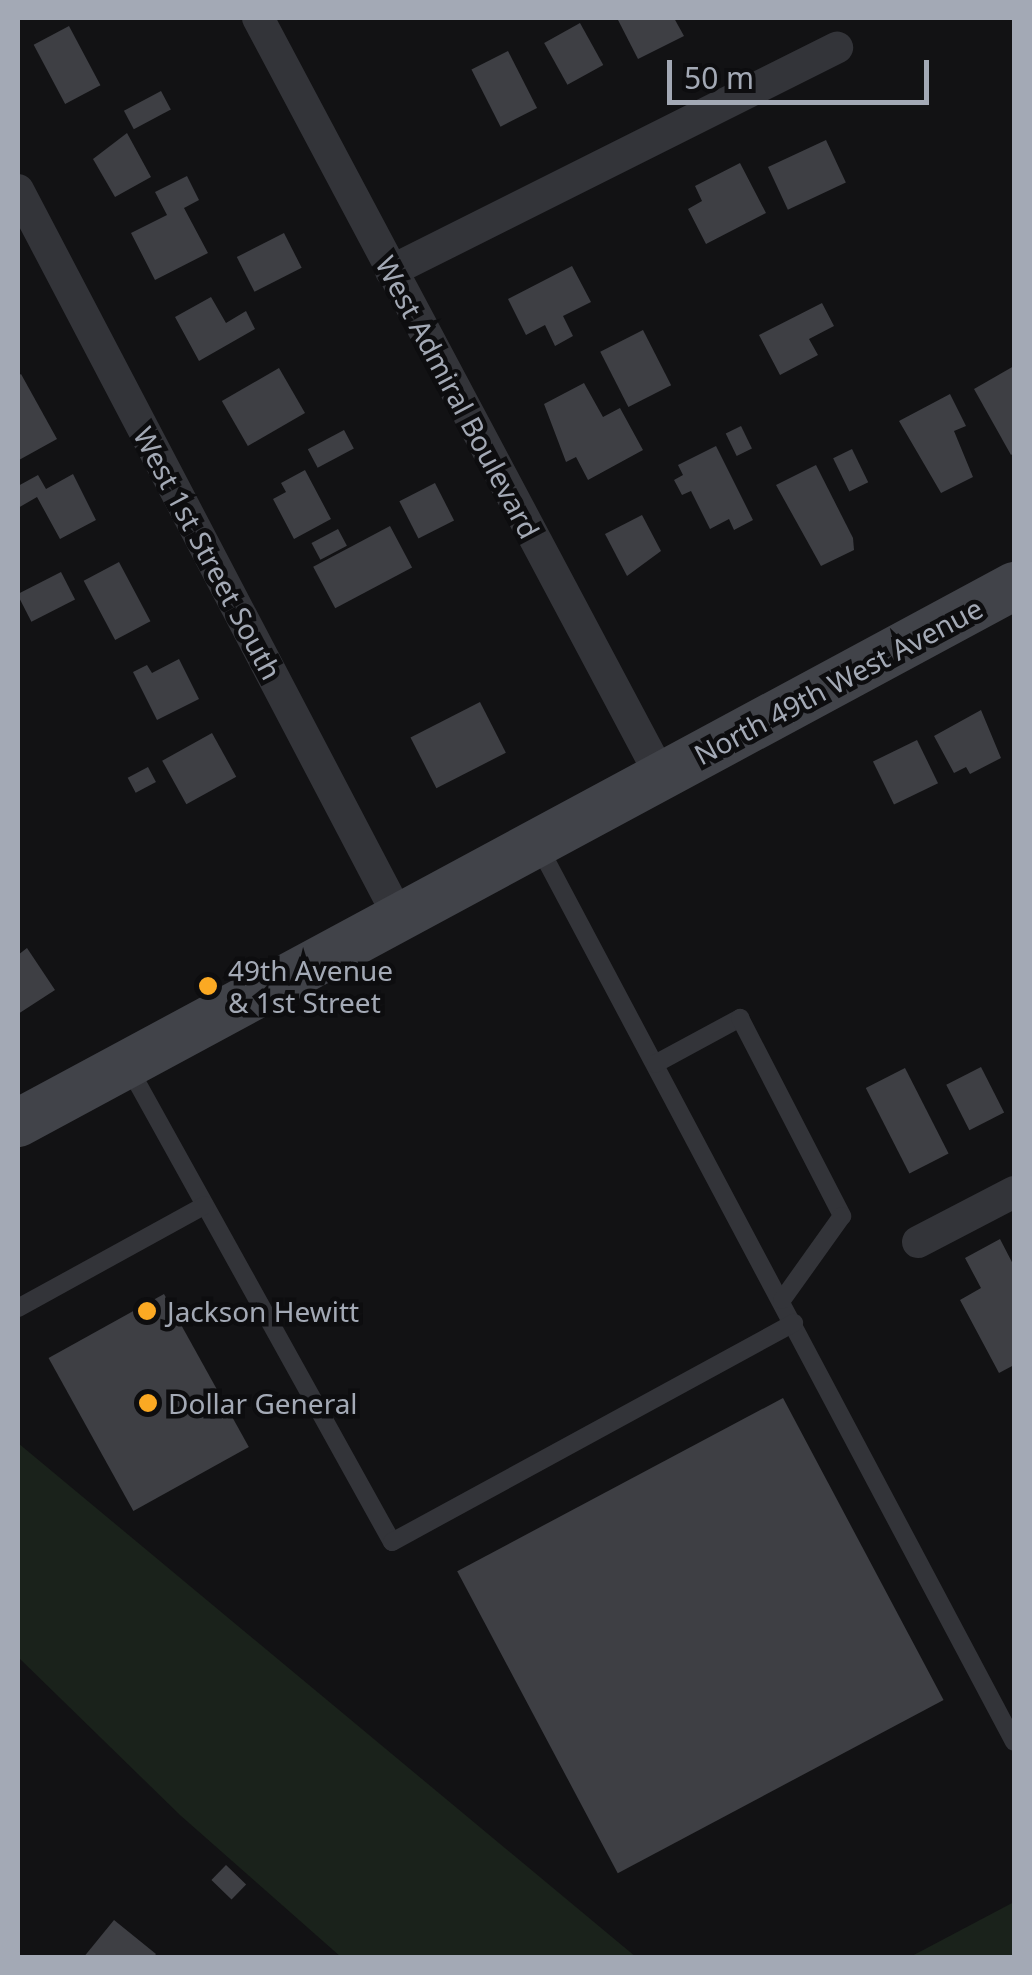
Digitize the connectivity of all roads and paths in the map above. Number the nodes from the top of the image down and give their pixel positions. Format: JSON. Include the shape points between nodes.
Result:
{"nodes":[{"id":1,"x":258,"y":18,"type":"edge"},
{"id":2,"x":837,"y":48,"type":"dead end"},
{"id":3,"x":18,"y":190,"type":"edge"},
{"id":4,"x":391,"y":271,"type":"junction"},
{"id":5,"x":1014,"y":586,"type":"edge"},
{"id":6,"x":661,"y":776,"type":"junction"},
{"id":7,"x":536,"y":842,"type":"junction"},
{"id":8,"x":398,"y":915,"type":"junction"},
{"id":9,"x":126,"y":1063,"type":"junction"},
{"id":10,"x":655,"y":1064,"type":"junction"},
{"id":11,"x":18,"y":1123,"type":"edge"},
{"id":12,"x":1014,"y":1192,"type":"edge"},
{"id":13,"x":205,"y":1205,"type":"junction"},
{"id":14,"x":918,"y":1242,"type":"dead end"},
{"id":15,"x":782,"y":1300,"type":"junction"},
{"id":16,"x":18,"y":1308,"type":"edge"},
{"id":17,"x":794,"y":1323,"type":"junction"},
{"id":18,"x":1014,"y":1742,"type":"edge"}],
"edges":[{"from":1,"to":4,"type":"street","name":"West Admiral Boulevard"},
{"from":2,"to":4,"type":"street"},
{"from":3,"to":8,"type":"street","name":"West 1st Street South"},
{"from":4,"to":6,"type":"street","name":"West Admiral Boulevard"},
{"from":5,"to":6,"type":"street","name":"North 49th West Avenue"},
{"from":6,"to":7,"type":"street","name":"North 49th West Avenue"},
{"from":7,"to":8,"type":"street","name":"North 49th West Avenue"},
{"from":7,"to":10,"type":"lane"},
{"from":8,"to":9,"type":"street","name":"North 49th West Avenue"},
{"from":9,"to":11,"type":"street","name":"North 49th West Avenue"},
{"from":9,"to":13,"type":"lane"},
{"from":10,"to":15,"type":"lane"},
{"from":10,"to":15,"type":"lane","via":[[740,1018],[842,1216]]},
{"from":12,"to":14,"type":"street"},
{"from":13,"to":16,"type":"lane"},
{"from":13,"to":17,"type":"lane","via":[[392,1542]]},
{"from":15,"to":17,"type":"lane"},
{"from":17,"to":18,"type":"lane"}]}
